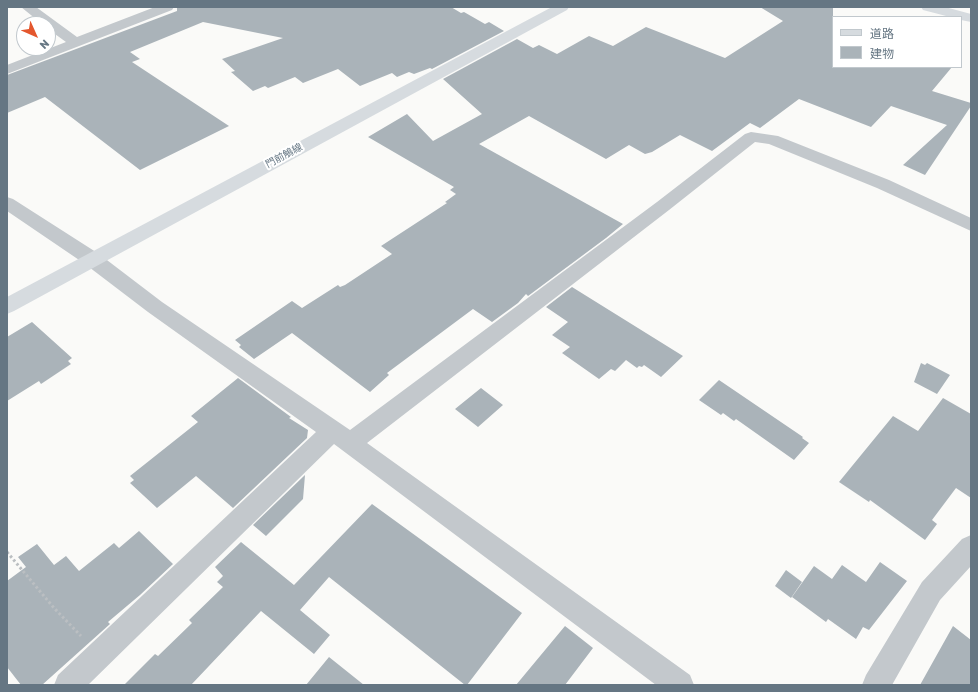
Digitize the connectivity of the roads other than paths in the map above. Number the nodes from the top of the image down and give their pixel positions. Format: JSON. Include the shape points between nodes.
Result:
{"nodes":[{"id":1,"x":28,"y":7,"type":"edge"},
{"id":2,"x":167,"y":7,"type":"edge"},
{"id":3,"x":562,"y":7,"type":"edge"},
{"id":4,"x":928,"y":7,"type":"edge"},
{"id":5,"x":971,"y":18,"type":"edge"},
{"id":6,"x":76,"y":43,"type":"junction"},
{"id":7,"x":7,"y":70,"type":"edge"},
{"id":8,"x":7,"y":203,"type":"edge"},
{"id":9,"x":971,"y":225,"type":"edge"},
{"id":10,"x":92,"y":259,"type":"junction"},
{"id":11,"x":7,"y":306,"type":"edge"},
{"id":12,"x":341,"y":437,"type":"junction"},
{"id":13,"x":971,"y":547,"type":"edge"},
{"id":14,"x":68,"y":685,"type":"edge"},
{"id":15,"x":680,"y":685,"type":"edge"},
{"id":16,"x":876,"y":685,"type":"edge"}],
"edges":[{"from":1,"to":6,"type":"street"},
{"from":2,"to":6,"type":"street"},
{"from":3,"to":10,"type":"main road","name":"門前鵤線"},
{"from":4,"to":5,"type":"main road"},
{"from":6,"to":7,"type":"street"},
{"from":8,"to":10,"type":"street"},
{"from":9,"to":12,"type":"street","via":[[883,184],[772,138],[751,137],[663,206]]},
{"from":10,"to":11,"type":"main road","name":"門前鵤線"},
{"from":10,"to":12,"type":"street","via":[[155,307]]},
{"from":12,"to":14,"type":"street"},
{"from":12,"to":15,"type":"street"},
{"from":13,"to":16,"type":"street","via":[[931,591]]}]}
